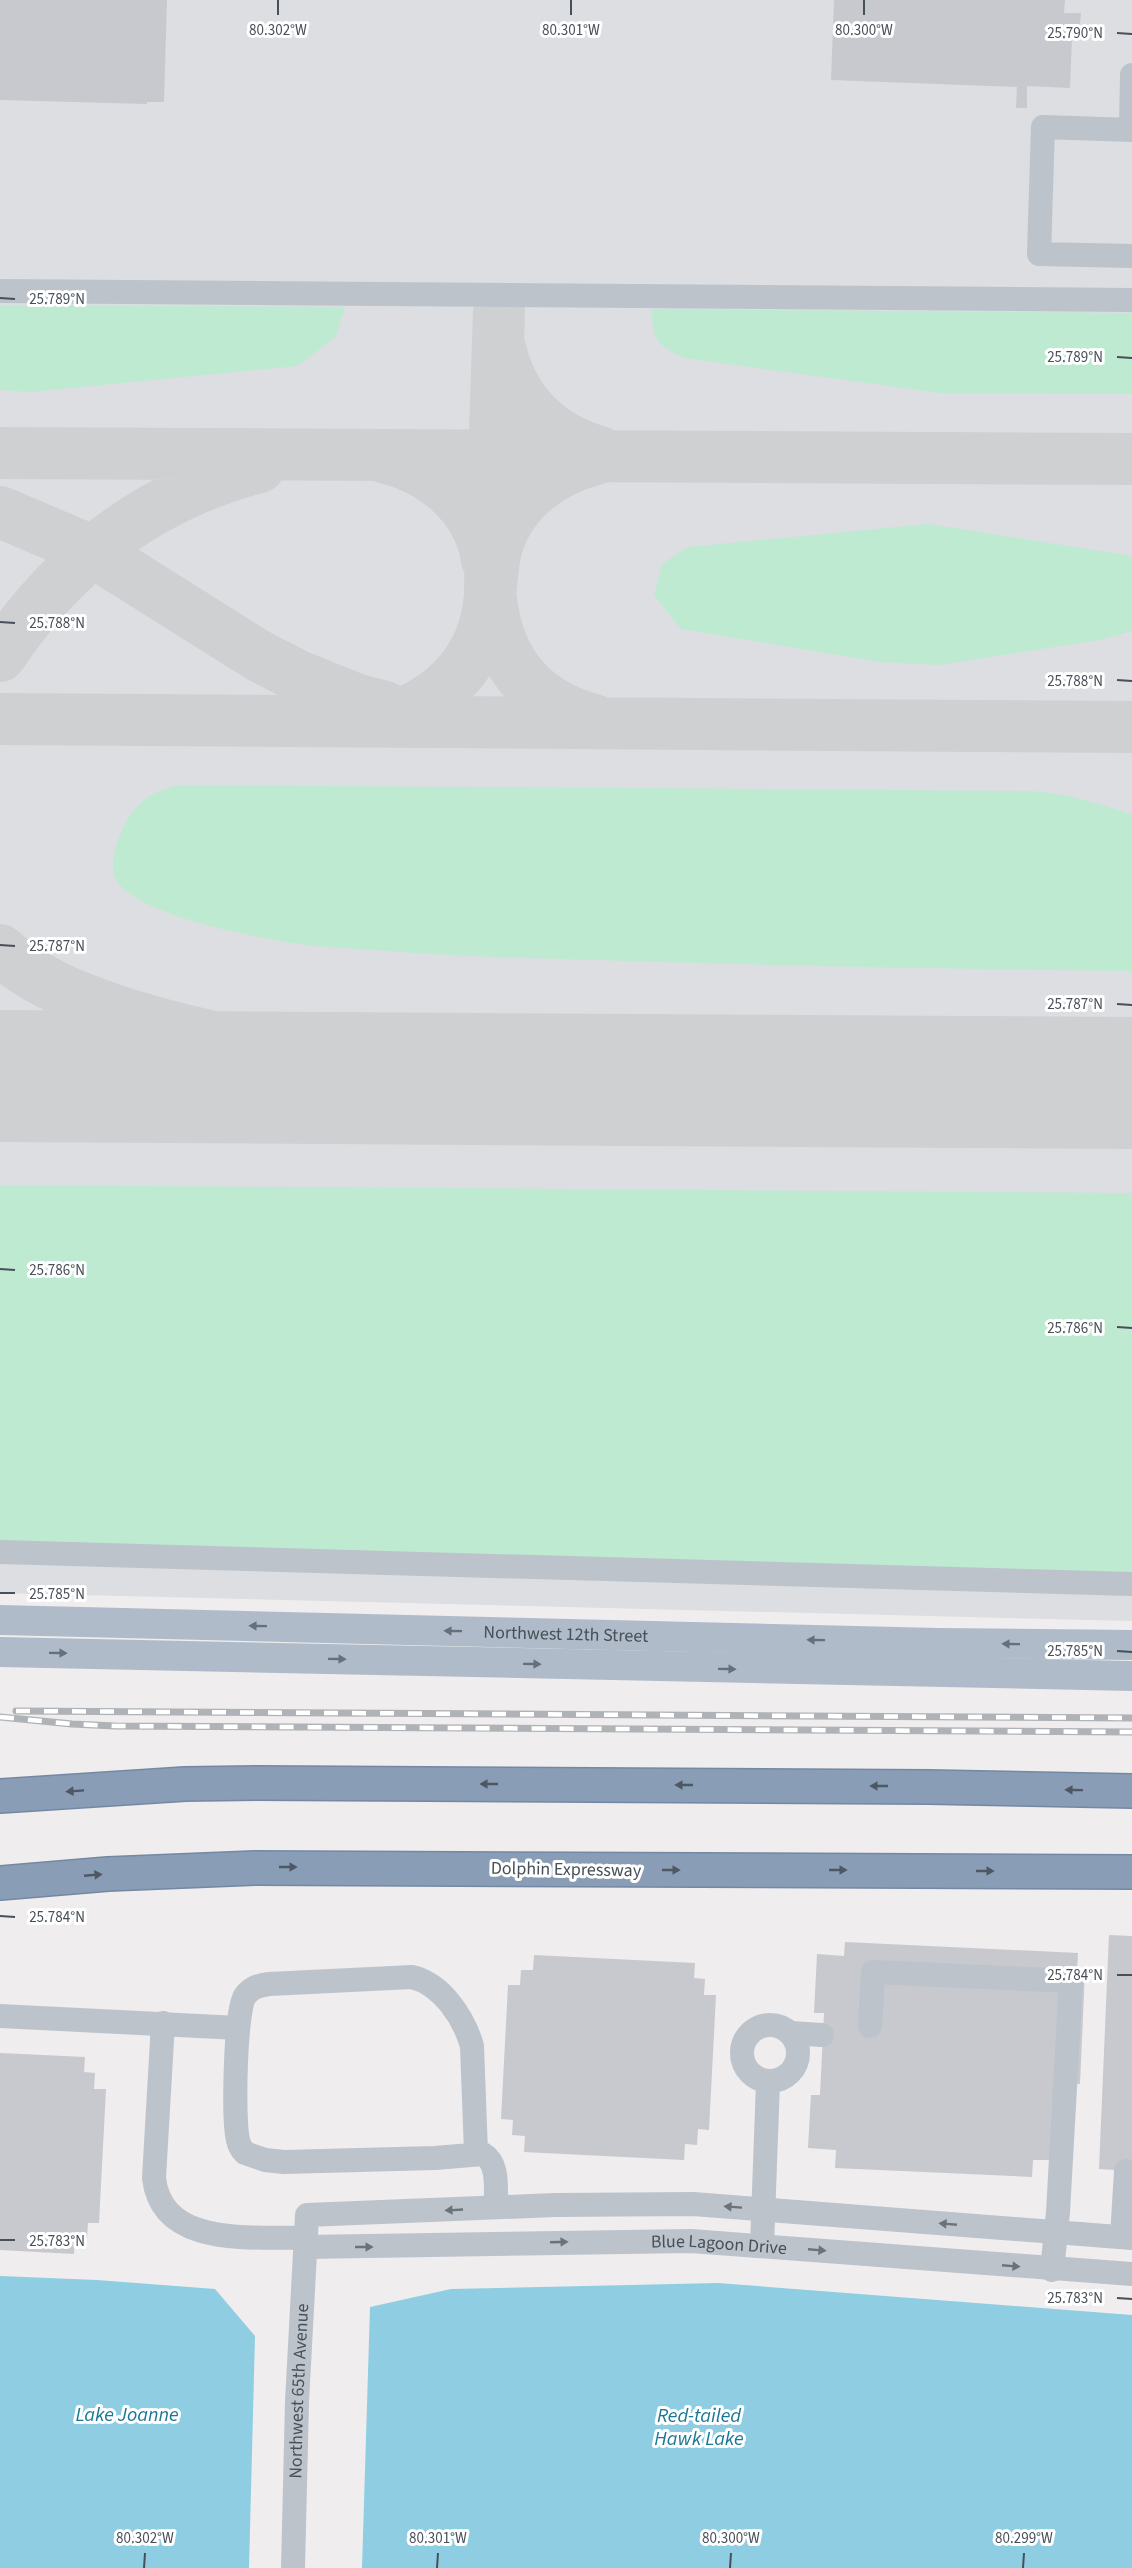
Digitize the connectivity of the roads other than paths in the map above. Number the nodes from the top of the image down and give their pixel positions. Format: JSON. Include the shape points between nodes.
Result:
{"nodes":[{"id":1,"x":1132,"y":75,"type":"edge"},
{"id":2,"x":1131,"y":130,"type":"edge"},
{"id":3,"x":1132,"y":256,"type":"edge"},
{"id":4,"x":0,"y":291,"type":"edge"},
{"id":5,"x":1132,"y":300,"type":"edge"},
{"id":6,"x":0,"y":1552,"type":"edge"},
{"id":7,"x":1132,"y":1584,"type":"edge"},
{"id":8,"x":0,"y":1620,"type":"edge"},
{"id":9,"x":1132,"y":1645,"type":"edge"},
{"id":10,"x":0,"y":1652,"type":"edge"},
{"id":11,"x":1132,"y":1676,"type":"edge"},
{"id":12,"x":1132,"y":1791,"type":"edge"},
{"id":13,"x":0,"y":1796,"type":"edge"},
{"id":14,"x":1132,"y":1872,"type":"edge"},
{"id":15,"x":34,"y":1879,"type":"junction"},
{"id":16,"x":0,"y":1883,"type":"edge"},
{"id":17,"x":0,"y":1890,"type":"edge"},
{"id":18,"x":0,"y":2016,"type":"edge"},
{"id":19,"x":163,"y":2023,"type":"junction"},
{"id":20,"x":870,"y":2026,"type":"dead end"},
{"id":21,"x":238,"y":2028,"type":"junction"},
{"id":22,"x":789,"y":2032,"type":"junction"},
{"id":23,"x":822,"y":2035,"type":"dead end"},
{"id":24,"x":768,"y":2082,"type":"junction"},
{"id":25,"x":476,"y":2153,"type":"junction"},
{"id":26,"x":1128,"y":2180,"type":"edge"},
{"id":27,"x":496,"y":2207,"type":"junction"},
{"id":28,"x":763,"y":2208,"type":"junction"},
{"id":29,"x":306,"y":2233,"type":"junction"},
{"id":30,"x":1056,"y":2233,"type":"junction"},
{"id":31,"x":1127,"y":2238,"type":"edge"},
{"id":32,"x":762,"y":2245,"type":"junction"},
{"id":33,"x":1052,"y":2270,"type":"junction"},
{"id":34,"x":1132,"y":2274,"type":"edge"},
{"id":35,"x":293,"y":2568,"type":"edge"}],
"edges":[{"from":1,"to":2,"type":"street"},
{"from":2,"to":3,"type":"street","via":[[1044,127],[1039,254]]},
{"from":4,"to":5,"type":"street"},
{"from":6,"to":7,"type":"street"},
{"from":9,"to":8,"type":"main road","name":"Northwest 12th Street","one_way":true},
{"from":10,"to":11,"type":"main road","name":"Northwest 12th Street","one_way":true},
{"from":12,"to":13,"type":"highway","one_way":true,"via":[[258,1783]]},
{"from":15,"to":14,"type":"highway","name":"Dolphin Expressway","one_way":true,"via":[[302,1867]]},
{"from":15,"to":16,"type":"highway","name":"Dolphin Expressway"},
{"from":15,"to":17,"type":"highway"},
{"from":18,"to":19,"type":"street"},
{"from":19,"to":21,"type":"street"},
{"from":19,"to":29,"type":"street","via":[[154,2178],[162,2205],[178,2222],[201,2232]]},
{"from":20,"to":30,"type":"street","via":[[873,1972],[1071,1981]]},
{"from":21,"to":25,"type":"street","via":[[237,2138],[253,2157],[284,2162],[435,2158]]},
{"from":21,"to":25,"type":"street","via":[[240,2005],[251,1989],[260,1985],[412,1977],[431,1984],[456,2013],[472,2046]]},
{"from":22,"to":23,"type":"street"},
{"from":22,"to":24,"type":"street","via":[[798,2048],[796,2064],[785,2077]]},
{"from":22,"to":24,"type":"street","via":[[764,2025],[755,2028],[743,2042],[742,2060],[746,2068],[759,2080]]},
{"from":24,"to":28,"type":"street"},
{"from":25,"to":27,"type":"street","via":[[493,2162]]},
{"from":26,"to":31,"type":"street"},
{"from":28,"to":27,"type":"street","name":"Blue Lagoon Drive","one_way":true,"via":[[649,2204]]},
{"from":27,"to":29,"type":"street","name":"Blue Lagoon Drive","one_way":true},
{"from":30,"to":28,"type":"street","name":"Blue Lagoon Drive","one_way":true},
{"from":28,"to":32,"type":"street"},
{"from":29,"to":32,"type":"street","name":"Blue Lagoon Drive","one_way":true},
{"from":29,"to":35,"type":"street","name":"Northwest 65th Avenue"},
{"from":30,"to":31,"type":"street","name":"Blue Lagoon Drive"},
{"from":30,"to":33,"type":"street"},
{"from":32,"to":33,"type":"street","name":"Blue Lagoon Drive","one_way":true},
{"from":33,"to":34,"type":"street","name":"Blue Lagoon Drive"}]}
